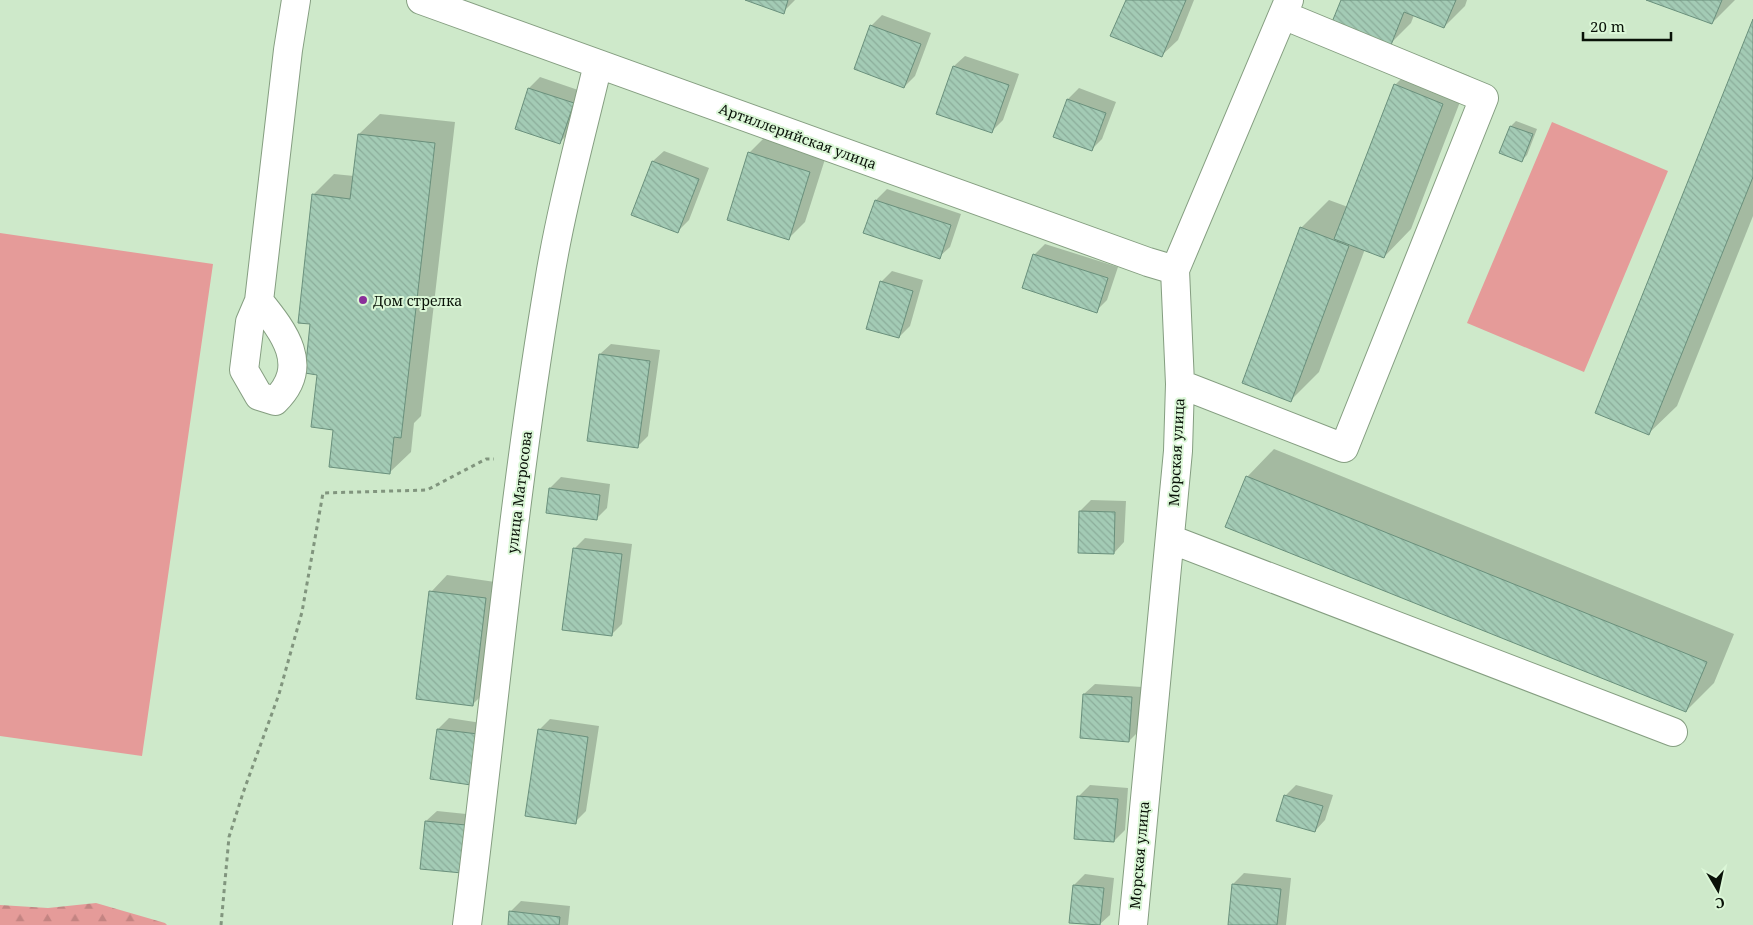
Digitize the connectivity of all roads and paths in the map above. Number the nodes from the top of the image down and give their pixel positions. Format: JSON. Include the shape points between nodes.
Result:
{"nodes":[{"id":1,"x":296,"y":0,"type":"edge"},
{"id":2,"x":421,"y":0,"type":"edge"},
{"id":3,"x":1286,"y":7,"type":"edge"},
{"id":4,"x":598,"y":64,"type":"junction"},
{"id":5,"x":1176,"y":270,"type":"junction"},
{"id":6,"x":259,"y":301,"type":"dead end"},
{"id":7,"x":1180,"y":384,"type":"junction"},
{"id":8,"x":522,"y":461,"type":"junction"},
{"id":9,"x":1170,"y":540,"type":"junction"},
{"id":10,"x":1674,"y":732,"type":"dead end"},
{"id":11,"x":221,"y":925,"type":"edge"},
{"id":12,"x":467,"y":925,"type":"edge"},
{"id":13,"x":1133,"y":925,"type":"edge"}],
"edges":[{"from":1,"to":6,"type":"street"},
{"from":2,"to":4,"type":"street","name":"Артиллерийская улица"},
{"from":3,"to":5,"type":"street","name":"Морская улица"},
{"from":3,"to":7,"type":"street","via":[[1484,98],[1344,448]]},
{"from":4,"to":5,"type":"street","name":"Артиллерийская улица"},
{"from":4,"to":8,"type":"street","name":"улица Матросова","via":[[558,232]]},
{"from":5,"to":7,"type":"street","name":"Морская улица"},
{"from":7,"to":9,"type":"street","name":"Морская улица"},
{"from":8,"to":11,"type":"path","via":[[486,459],[427,490],[323,493],[300,621],[279,694],[229,837]]},
{"from":8,"to":12,"type":"street","name":"улица Матросова"},
{"from":9,"to":10,"type":"street"},
{"from":9,"to":13,"type":"street","name":"Морская улица"}]}
